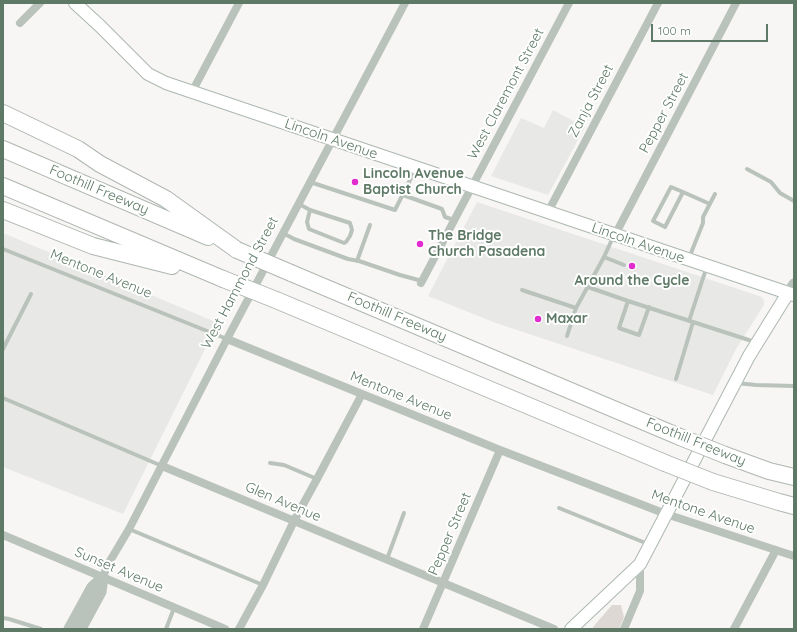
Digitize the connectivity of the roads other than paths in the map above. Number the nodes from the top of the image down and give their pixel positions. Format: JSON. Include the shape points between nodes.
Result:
{"nodes":[{"id":1,"x":40,"y":3,"type":"edge"},
{"id":2,"x":75,"y":3,"type":"edge"},
{"id":3,"x":239,"y":3,"type":"edge"},
{"id":4,"x":405,"y":3,"type":"edge"},
{"id":5,"x":569,"y":3,"type":"edge"},
{"id":6,"x":658,"y":3,"type":"edge"},
{"id":7,"x":736,"y":3,"type":"edge"},
{"id":8,"x":20,"y":23,"type":"dead end"},
{"id":9,"x":192,"y":92,"type":"junction"},
{"id":10,"x":3,"y":113,"type":"edge"},
{"id":11,"x":333,"y":139,"type":"junction"},
{"id":12,"x":3,"y":149,"type":"edge"},
{"id":13,"x":416,"y":168,"type":"junction"},
{"id":14,"x":747,"y":169,"type":"dead end"},
{"id":15,"x":310,"y":182,"type":"junction"},
{"id":16,"x":3,"y":186,"type":"edge"},
{"id":17,"x":472,"y":186,"type":"junction"},
{"id":18,"x":683,"y":192,"type":"junction"},
{"id":19,"x":715,"y":194,"type":"dead end"},
{"id":20,"x":403,"y":195,"type":"junction"},
{"id":21,"x":794,"y":201,"type":"edge"},
{"id":22,"x":299,"y":204,"type":"junction"},
{"id":23,"x":710,"y":204,"type":"junction"},
{"id":24,"x":3,"y":210,"type":"edge"},
{"id":25,"x":310,"y":210,"type":"junction"},
{"id":26,"x":548,"y":212,"type":"junction"},
{"id":27,"x":454,"y":220,"type":"junction"},
{"id":28,"x":370,"y":224,"type":"dead end"},
{"id":29,"x":283,"y":233,"type":"junction"},
{"id":30,"x":615,"y":235,"type":"junction"},
{"id":31,"x":3,"y":249,"type":"edge"},
{"id":32,"x":237,"y":250,"type":"junction"},
{"id":33,"x":604,"y":257,"type":"junction"},
{"id":34,"x":357,"y":260,"type":"junction"},
{"id":35,"x":688,"y":260,"type":"junction"},
{"id":36,"x":624,"y":264,"type":"dead end"},
{"id":37,"x":707,"y":266,"type":"junction"},
{"id":38,"x":222,"y":279,"type":"junction"},
{"id":39,"x":421,"y":282,"type":"joint"},
{"id":40,"x":588,"y":287,"type":"junction"},
{"id":41,"x":522,"y":290,"type":"dead end"},
{"id":42,"x":792,"y":291,"type":"edge"},
{"id":43,"x":31,"y":294,"type":"dead end"},
{"id":44,"x":628,"y":301,"type":"junction"},
{"id":45,"x":648,"y":307,"type":"junction"},
{"id":46,"x":576,"y":308,"type":"junction"},
{"id":47,"x":691,"y":321,"type":"junction"},
{"id":48,"x":567,"y":336,"type":"dead end"},
{"id":49,"x":227,"y":339,"type":"junction"},
{"id":50,"x":757,"y":343,"type":"junction"},
{"id":51,"x":3,"y":349,"type":"edge"},
{"id":52,"x":676,"y":380,"type":"dead end"},
{"id":53,"x":735,"y":383,"type":"junction"},
{"id":54,"x":794,"y":386,"type":"edge"},
{"id":55,"x":362,"y":394,"type":"junction"},
{"id":56,"x":3,"y":398,"type":"edge"},
{"id":57,"x":500,"y":450,"type":"junction"},
{"id":58,"x":270,"y":464,"type":"dead end"},
{"id":59,"x":162,"y":466,"type":"junction"},
{"id":60,"x":794,"y":477,"type":"edge"},
{"id":61,"x":317,"y":479,"type":"junction"},
{"id":62,"x":794,"y":506,"type":"edge"},
{"id":63,"x":559,"y":508,"type":"dead end"},
{"id":64,"x":404,"y":513,"type":"dead end"},
{"id":65,"x":666,"y":514,"type":"junction"},
{"id":66,"x":294,"y":521,"type":"junction"},
{"id":67,"x":129,"y":529,"type":"junction"},
{"id":68,"x":3,"y":535,"type":"edge"},
{"id":69,"x":650,"y":545,"type":"junction"},
{"id":70,"x":776,"y":550,"type":"junction"},
{"id":71,"x":794,"y":556,"type":"edge"},
{"id":72,"x":387,"y":560,"type":"junction"},
{"id":73,"x":640,"y":564,"type":"junction"},
{"id":74,"x":103,"y":577,"type":"junction"},
{"id":75,"x":442,"y":583,"type":"junction"},
{"id":76,"x":263,"y":585,"type":"junction"},
{"id":77,"x":174,"y":608,"type":"junction"},
{"id":78,"x":3,"y":618,"type":"edge"},
{"id":79,"x":41,"y":629,"type":"edge"},
{"id":80,"x":69,"y":629,"type":"edge"},
{"id":81,"x":81,"y":629,"type":"edge"},
{"id":82,"x":166,"y":629,"type":"edge"},
{"id":83,"x":225,"y":629,"type":"edge"},
{"id":84,"x":239,"y":629,"type":"edge"},
{"id":85,"x":423,"y":629,"type":"edge"},
{"id":86,"x":554,"y":629,"type":"edge"},
{"id":87,"x":571,"y":629,"type":"edge"},
{"id":88,"x":624,"y":629,"type":"edge"},
{"id":89,"x":734,"y":629,"type":"edge"}],
"edges":[{"from":1,"to":8,"type":"street"},
{"from":2,"to":9,"type":"main road","name":"Lincoln Avenue","via":[[148,74]]},
{"from":3,"to":9,"type":"street"},
{"from":4,"to":11,"type":"street","name":"West Hammond Street"},
{"from":5,"to":17,"type":"street","name":"West Claremont Street"},
{"from":6,"to":26,"type":"street","name":"Zanja Street"},
{"from":7,"to":30,"type":"street","name":"Pepper Street"},
{"from":9,"to":11,"type":"main road","name":"Lincoln Avenue"},
{"from":10,"to":32,"type":"highway","via":[[78,149],[100,164],[166,199]]},
{"from":11,"to":13,"type":"main road","name":"Lincoln Avenue"},
{"from":11,"to":15,"type":"street","name":"West Hammond Street"},
{"from":12,"to":32,"type":"highway","name":"Foothill Freeway"},
{"from":13,"to":17,"type":"main road","name":"Lincoln Avenue"},
{"from":13,"to":20,"type":"lane"},
{"from":14,"to":21,"type":"lane","via":[[771,182],[780,193]]},
{"from":15,"to":20,"type":"lane","via":[[395,210]]},
{"from":15,"to":22,"type":"street","name":"West Hammond Street"},
{"from":16,"to":38,"type":"highway","name":"Foothill Freeway"},
{"from":17,"to":26,"type":"main road","name":"Lincoln Avenue"},
{"from":17,"to":27,"type":"street","name":"West Claremont Street"},
{"from":18,"to":18,"type":"lane","via":[[665,227],[653,222],[671,187]]},
{"from":18,"to":23,"type":"lane"},
{"from":19,"to":23,"type":"lane"},
{"from":20,"to":27,"type":"lane","via":[[442,209],[445,217]]},
{"from":22,"to":25,"type":"lane"},
{"from":22,"to":29,"type":"street","name":"West Hammond Street"},
{"from":23,"to":35,"type":"lane"},
{"from":24,"to":38,"type":"highway","via":[[93,246]]},
{"from":25,"to":25,"type":"lane","via":[[309,228],[346,242],[352,230],[350,223]]},
{"from":26,"to":30,"type":"main road","name":"Lincoln Avenue"},
{"from":27,"to":39,"type":"street","name":"West Claremont Street"},
{"from":28,"to":34,"type":"lane"},
{"from":29,"to":34,"type":"lane","via":[[348,259]]},
{"from":29,"to":49,"type":"street","name":"West Hammond Street"},
{"from":30,"to":33,"type":"lane"},
{"from":30,"to":35,"type":"main road","name":"Lincoln Avenue"},
{"from":31,"to":49,"type":"lane","name":"Mentone Avenue"},
{"from":32,"to":60,"type":"highway","name":"Foothill Freeway","bridge":true,"via":[[680,437],[769,471]]},
{"from":33,"to":36,"type":"lane"},
{"from":33,"to":40,"type":"lane"},
{"from":34,"to":39,"type":"lane"},
{"from":35,"to":37,"type":"main road","name":"Lincoln Avenue"},
{"from":37,"to":42,"type":"main road","name":"Lincoln Avenue"},
{"from":37,"to":47,"type":"lane"},
{"from":38,"to":62,"type":"highway","name":"Foothill Freeway","bridge":true,"via":[[665,463],[713,482]]},
{"from":40,"to":44,"type":"lane"},
{"from":40,"to":46,"type":"lane"},
{"from":41,"to":46,"type":"lane"},
{"from":42,"to":50,"type":"main road"},
{"from":43,"to":51,"type":"lane"},
{"from":44,"to":45,"type":"lane"},
{"from":44,"to":45,"type":"lane","via":[[619,328],[639,335]]},
{"from":45,"to":47,"type":"lane"},
{"from":46,"to":48,"type":"lane"},
{"from":47,"to":50,"type":"lane"},
{"from":47,"to":52,"type":"lane"},
{"from":49,"to":55,"type":"street","name":"Mentone Avenue"},
{"from":49,"to":59,"type":"street","name":"West Hammond Street"},
{"from":50,"to":53,"type":"main road"},
{"from":53,"to":54,"type":"lane"},
{"from":53,"to":65,"type":"main road"},
{"from":55,"to":57,"type":"street","name":"Mentone Avenue"},
{"from":55,"to":61,"type":"street"},
{"from":56,"to":59,"type":"lane","name":"Glen Avenue"},
{"from":57,"to":65,"type":"street","name":"Mentone Avenue"},
{"from":57,"to":75,"type":"street","name":"Pepper Street"},
{"from":58,"to":61,"type":"lane","via":[[284,464]]},
{"from":59,"to":66,"type":"street","name":"Glen Avenue"},
{"from":59,"to":67,"type":"street","name":"West Hammond Street"},
{"from":61,"to":66,"type":"street"},
{"from":63,"to":69,"type":"lane"},
{"from":64,"to":72,"type":"lane"},
{"from":65,"to":69,"type":"main road"},
{"from":65,"to":70,"type":"street","name":"Mentone Avenue"},
{"from":66,"to":72,"type":"street","name":"Glen Avenue"},
{"from":66,"to":76,"type":"street"},
{"from":67,"to":74,"type":"street","name":"West Hammond Street"},
{"from":67,"to":76,"type":"lane"},
{"from":68,"to":74,"type":"street","name":"Sunset Avenue"},
{"from":69,"to":73,"type":"main road"},
{"from":70,"to":71,"type":"street","name":"Mentone Avenue"},
{"from":70,"to":89,"type":"street"},
{"from":72,"to":75,"type":"street","name":"Glen Avenue"},
{"from":73,"to":87,"type":"main road"},
{"from":73,"to":88,"type":"street","via":[[640,592]]},
{"from":74,"to":77,"type":"street","name":"Sunset Avenue"},
{"from":74,"to":80,"type":"street","name":"West Hammond Street","via":[[92,587]]},
{"from":74,"to":81,"type":"street","name":"West Hammond Street","via":[[101,592]]},
{"from":75,"to":85,"type":"street","name":"Pepper Street"},
{"from":75,"to":86,"type":"street","name":"Glen Avenue"},
{"from":76,"to":84,"type":"street"},
{"from":77,"to":82,"type":"lane"},
{"from":77,"to":83,"type":"street","name":"Sunset Avenue"},
{"from":78,"to":79,"type":"lane"}]}
